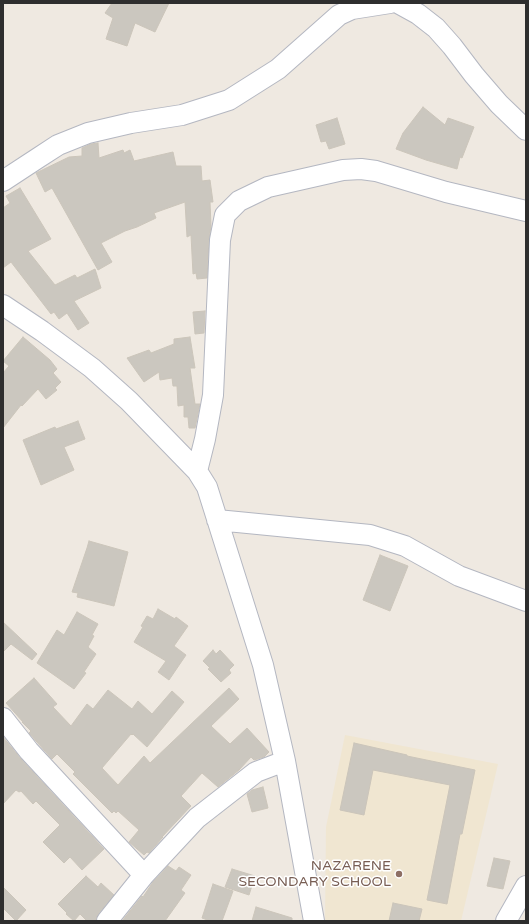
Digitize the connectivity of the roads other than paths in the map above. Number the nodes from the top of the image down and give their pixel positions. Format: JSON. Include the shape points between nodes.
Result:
{"nodes":[{"id":1,"x":390,"y":3,"type":"edge"},
{"id":2,"x":398,"y":3,"type":"edge"},
{"id":3,"x":526,"y":130,"type":"edge"},
{"id":4,"x":3,"y":181,"type":"edge"},
{"id":5,"x":526,"y":211,"type":"edge"},
{"id":6,"x":3,"y":305,"type":"edge"},
{"id":7,"x":197,"y":471,"type":"junction"},
{"id":8,"x":217,"y":520,"type":"junction"},
{"id":9,"x":526,"y":601,"type":"edge"},
{"id":10,"x":3,"y":718,"type":"edge"},
{"id":11,"x":285,"y":761,"type":"junction"},
{"id":12,"x":144,"y":875,"type":"junction"},
{"id":13,"x":524,"y":894,"type":"edge"},
{"id":14,"x":107,"y":921,"type":"edge"},
{"id":15,"x":314,"y":921,"type":"edge"},
{"id":16,"x":506,"y":921,"type":"edge"}],
"edges":[{"from":1,"to":4,"type":"street","via":[[352,9],[339,15],[278,69],[229,100],[182,116],[131,123],[88,133],[58,145]]},
{"from":2,"to":3,"type":"street","via":[[436,28],[499,104]]},
{"from":5,"to":7,"type":"street","via":[[361,169],[343,170],[268,187],[239,201],[225,215],[220,240],[213,395]]},
{"from":6,"to":7,"type":"street","via":[[92,368],[129,401]]},
{"from":7,"to":8,"type":"street","via":[[207,487]]},
{"from":8,"to":9,"type":"street","via":[[370,535],[405,546],[459,576]]},
{"from":8,"to":11,"type":"street","via":[[263,665]]},
{"from":10,"to":12,"type":"street","via":[[29,750]]},
{"from":11,"to":12,"type":"street","via":[[256,772],[216,802],[197,818]]},
{"from":11,"to":15,"type":"street"},
{"from":12,"to":14,"type":"street"},
{"from":13,"to":16,"type":"street"}]}
